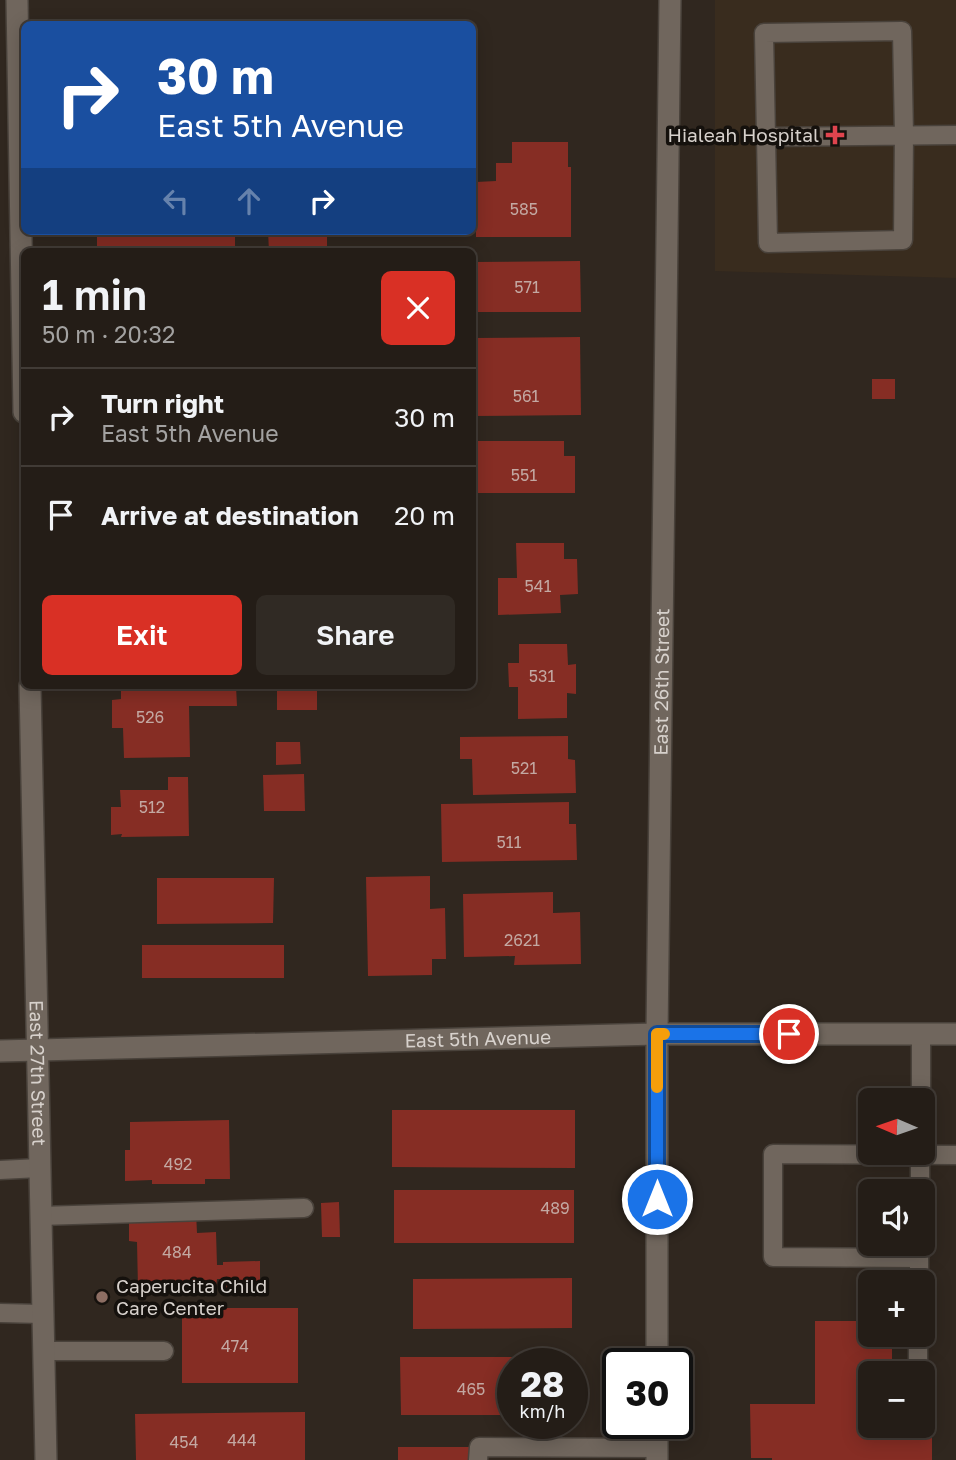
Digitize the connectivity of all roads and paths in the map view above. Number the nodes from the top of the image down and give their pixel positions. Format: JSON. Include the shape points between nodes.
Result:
{"nodes":[{"id":1,"x":16,"y":0,"type":"edge"},
{"id":2,"x":670,"y":0,"type":"edge"},
{"id":3,"x":904,"y":135,"type":"junction"},
{"id":4,"x":956,"y":135,"type":"edge"},
{"id":5,"x":766,"y":136,"type":"junction"},
{"id":6,"x":21,"y":258,"type":"edge"},
{"id":7,"x":30,"y":689,"type":"edge"},
{"id":8,"x":657,"y":1034,"type":"junction"},
{"id":9,"x":921,"y":1034,"type":"junction"},
{"id":10,"x":956,"y":1034,"type":"edge"},
{"id":11,"x":37,"y":1050,"type":"junction"},
{"id":12,"x":0,"y":1051,"type":"edge"},
{"id":13,"x":921,"y":1088,"type":"edge"},
{"id":14,"x":858,"y":1154,"type":"edge"},
{"id":15,"x":935,"y":1154,"type":"edge"},
{"id":16,"x":956,"y":1155,"type":"edge"},
{"id":17,"x":40,"y":1168,"type":"junction"},
{"id":18,"x":0,"y":1170,"type":"edge"},
{"id":19,"x":304,"y":1208,"type":"dead end"},
{"id":20,"x":40,"y":1216,"type":"junction"},
{"id":21,"x":858,"y":1254,"type":"edge"},
{"id":22,"x":0,"y":1313,"type":"edge"},
{"id":23,"x":42,"y":1314,"type":"junction"},
{"id":24,"x":657,"y":1348,"type":"edge"},
{"id":25,"x":43,"y":1351,"type":"junction"},
{"id":26,"x":164,"y":1351,"type":"dead end"},
{"id":27,"x":657,"y":1454,"type":"edge"},
{"id":28,"x":46,"y":1460,"type":"edge"},
{"id":29,"x":478,"y":1460,"type":"edge"}],
"edges":[{"from":1,"to":6,"type":"street"},
{"from":2,"to":8,"type":"street","name":"East 26th Street"},
{"from":3,"to":4,"type":"lane"},
{"from":3,"to":5,"type":"lane"},
{"from":3,"to":5,"type":"lane","via":[[902,30],[764,33]]},
{"from":3,"to":5,"type":"lane","via":[[903,240],[768,243]]},
{"from":7,"to":11,"type":"street","name":"East 27th Street"},
{"from":8,"to":9,"type":"street","name":"East 5th Avenue"},
{"from":8,"to":11,"type":"street","name":"East 5th Avenue"},
{"from":8,"to":24,"type":"street","name":"East 26th Street"},
{"from":9,"to":10,"type":"street","name":"East 5th Avenue"},
{"from":9,"to":13,"type":"lane"},
{"from":11,"to":12,"type":"street","name":"East 5th Avenue"},
{"from":11,"to":17,"type":"street","name":"East 27th Street"},
{"from":14,"to":21,"type":"lane","via":[[773,1154],[773,1257]]},
{"from":15,"to":16,"type":"lane"},
{"from":17,"to":18,"type":"lane"},
{"from":17,"to":20,"type":"street","name":"East 27th Street"},
{"from":19,"to":20,"type":"lane"},
{"from":20,"to":23,"type":"street","name":"East 27th Street"},
{"from":22,"to":23,"type":"lane"},
{"from":23,"to":25,"type":"street","name":"East 27th Street"},
{"from":25,"to":26,"type":"lane"},
{"from":25,"to":28,"type":"street","name":"East 27th Street"},
{"from":27,"to":29,"type":"lane","via":[[479,1447]]}]}
